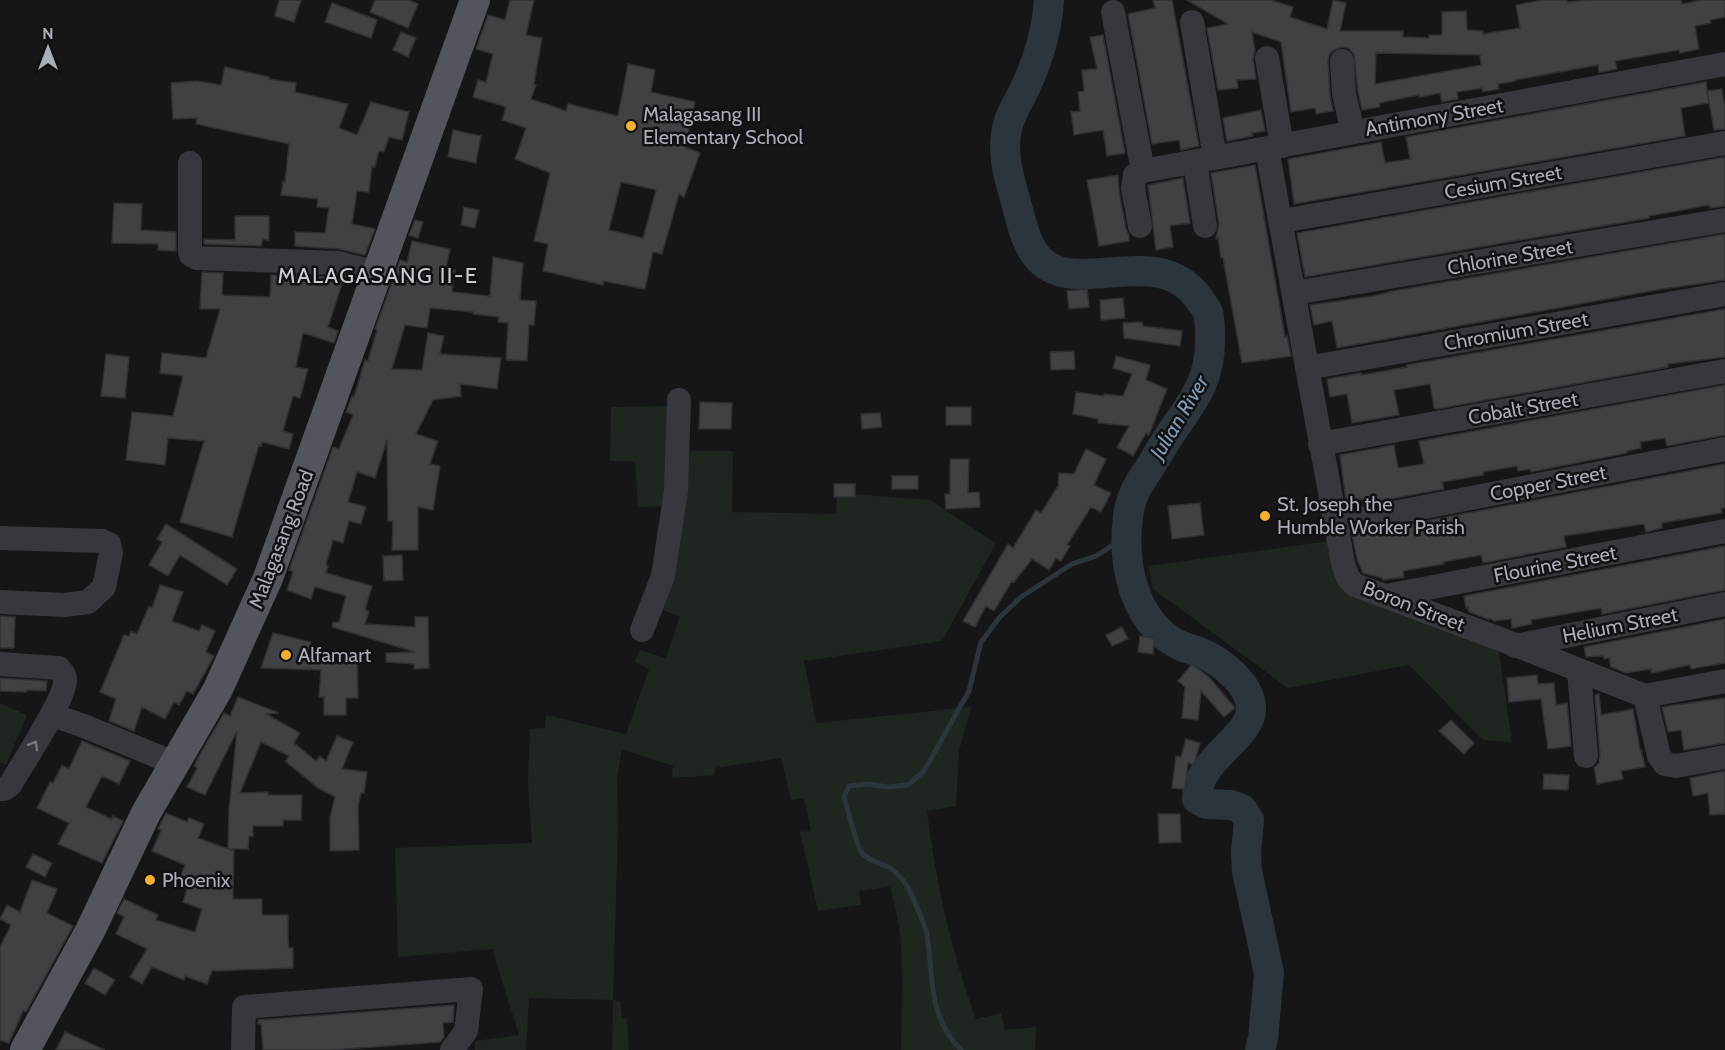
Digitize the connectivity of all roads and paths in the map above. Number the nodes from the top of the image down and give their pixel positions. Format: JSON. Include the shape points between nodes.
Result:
{"nodes":[{"id":1,"x":474,"y":0,"type":"edge"},
{"id":2,"x":1113,"y":12,"type":"dead end"},
{"id":3,"x":1192,"y":22,"type":"dead end"},
{"id":4,"x":1267,"y":58,"type":"dead end"},
{"id":5,"x":1342,"y":61,"type":"dead end"},
{"id":6,"x":1725,"y":64,"type":"edge"},
{"id":7,"x":1353,"y":132,"type":"junction"},
{"id":8,"x":1725,"y":143,"type":"edge"},
{"id":9,"x":1275,"y":147,"type":"junction"},
{"id":10,"x":1205,"y":160,"type":"junction"},
{"id":11,"x":190,"y":163,"type":"dead end"},
{"id":12,"x":1143,"y":171,"type":"junction"},
{"id":13,"x":1282,"y":220,"type":"junction"},
{"id":14,"x":1725,"y":220,"type":"edge"},
{"id":15,"x":1140,"y":226,"type":"dead end"},
{"id":16,"x":1205,"y":226,"type":"dead end"},
{"id":17,"x":378,"y":273,"type":"junction"},
{"id":18,"x":1294,"y":293,"type":"junction"},
{"id":19,"x":1725,"y":294,"type":"edge"},
{"id":20,"x":1307,"y":368,"type":"junction"},
{"id":21,"x":1725,"y":371,"type":"edge"},
{"id":22,"x":679,"y":399,"type":"dead end"},
{"id":23,"x":1320,"y":444,"type":"junction"},
{"id":24,"x":1725,"y":449,"type":"edge"},
{"id":25,"x":1336,"y":524,"type":"junction"},
{"id":26,"x":1725,"y":531,"type":"edge"},
{"id":27,"x":0,"y":538,"type":"edge"},
{"id":28,"x":1384,"y":596,"type":"junction"},
{"id":29,"x":0,"y":602,"type":"edge"},
{"id":30,"x":1725,"y":604,"type":"edge"},
{"id":31,"x":642,"y":630,"type":"dead end"},
{"id":32,"x":1515,"y":646,"type":"junction"},
{"id":33,"x":0,"y":664,"type":"edge"},
{"id":34,"x":1579,"y":671,"type":"junction"},
{"id":35,"x":1725,"y":681,"type":"edge"},
{"id":36,"x":1645,"y":696,"type":"junction"},
{"id":37,"x":52,"y":715,"type":"junction"},
{"id":38,"x":1586,"y":756,"type":"dead end"},
{"id":39,"x":1725,"y":757,"type":"edge"},
{"id":40,"x":174,"y":763,"type":"junction"},
{"id":41,"x":0,"y":789,"type":"edge"},
{"id":42,"x":25,"y":1050,"type":"edge"},
{"id":43,"x":243,"y":1050,"type":"edge"},
{"id":44,"x":452,"y":1050,"type":"edge"}],
"edges":[{"from":1,"to":17,"type":"main road","name":"Malagasang Road"},
{"from":2,"to":12,"type":"street"},
{"from":3,"to":10,"type":"street"},
{"from":4,"to":9,"type":"street","name":"Boron Street"},
{"from":5,"to":7,"type":"street","via":[[1344,94]]},
{"from":6,"to":7,"type":"street","name":"Antimony Street"},
{"from":7,"to":9,"type":"street","name":"Antimony Street"},
{"from":8,"to":13,"type":"street","name":"Cesium Street"},
{"from":9,"to":10,"type":"street","name":"Antimony Street"},
{"from":9,"to":13,"type":"street","name":"Boron Street"},
{"from":10,"to":12,"type":"street","name":"Antimony Street"},
{"from":10,"to":16,"type":"street"},
{"from":11,"to":17,"type":"street","via":[[190,249],[197,258],[338,263]]},
{"from":12,"to":15,"type":"street","via":[[1135,175],[1133,188]]},
{"from":13,"to":18,"type":"street","name":"Boron Street"},
{"from":14,"to":18,"type":"street","name":"Chlorine Street"},
{"from":17,"to":40,"type":"main road","name":"Malagasang Road","via":[[268,578],[218,689]]},
{"from":18,"to":20,"type":"street","name":"Boron Street"},
{"from":19,"to":20,"type":"street","name":"Chromium Street"},
{"from":20,"to":23,"type":"street","name":"Boron Street"},
{"from":21,"to":23,"type":"street","name":"Cobalt Street"},
{"from":22,"to":31,"type":"street","via":[[676,491],[663,576]]},
{"from":23,"to":25,"type":"street","name":"Boron Street"},
{"from":24,"to":25,"type":"street","name":"Copper Street"},
{"from":25,"to":28,"type":"street","name":"Boron Street","via":[[1348,578],[1355,585]]},
{"from":26,"to":28,"type":"street","name":"Flourine Street"},
{"from":27,"to":29,"type":"street","via":[[102,542],[109,544],[111,553],[104,587],[88,603]]},
{"from":28,"to":32,"type":"street","name":"Boron Street"},
{"from":30,"to":32,"type":"street","name":"Helium Street"},
{"from":32,"to":34,"type":"street","name":"Boron Street"},
{"from":33,"to":37,"type":"street","via":[[59,668],[66,682]]},
{"from":34,"to":36,"type":"street","name":"Boron Street"},
{"from":34,"to":38,"type":"street"},
{"from":35,"to":36,"type":"street"},
{"from":36,"to":39,"type":"street","via":[[1659,756],[1665,764],[1676,766]]},
{"from":37,"to":40,"type":"street"},
{"from":41,"to":37,"type":"street","one_way":true,"via":[[10,785]]},
{"from":40,"to":42,"type":"main road","name":"Malagasang Road"},
{"from":43,"to":44,"type":"street","via":[[244,1007],[471,989],[466,1031]]}]}
